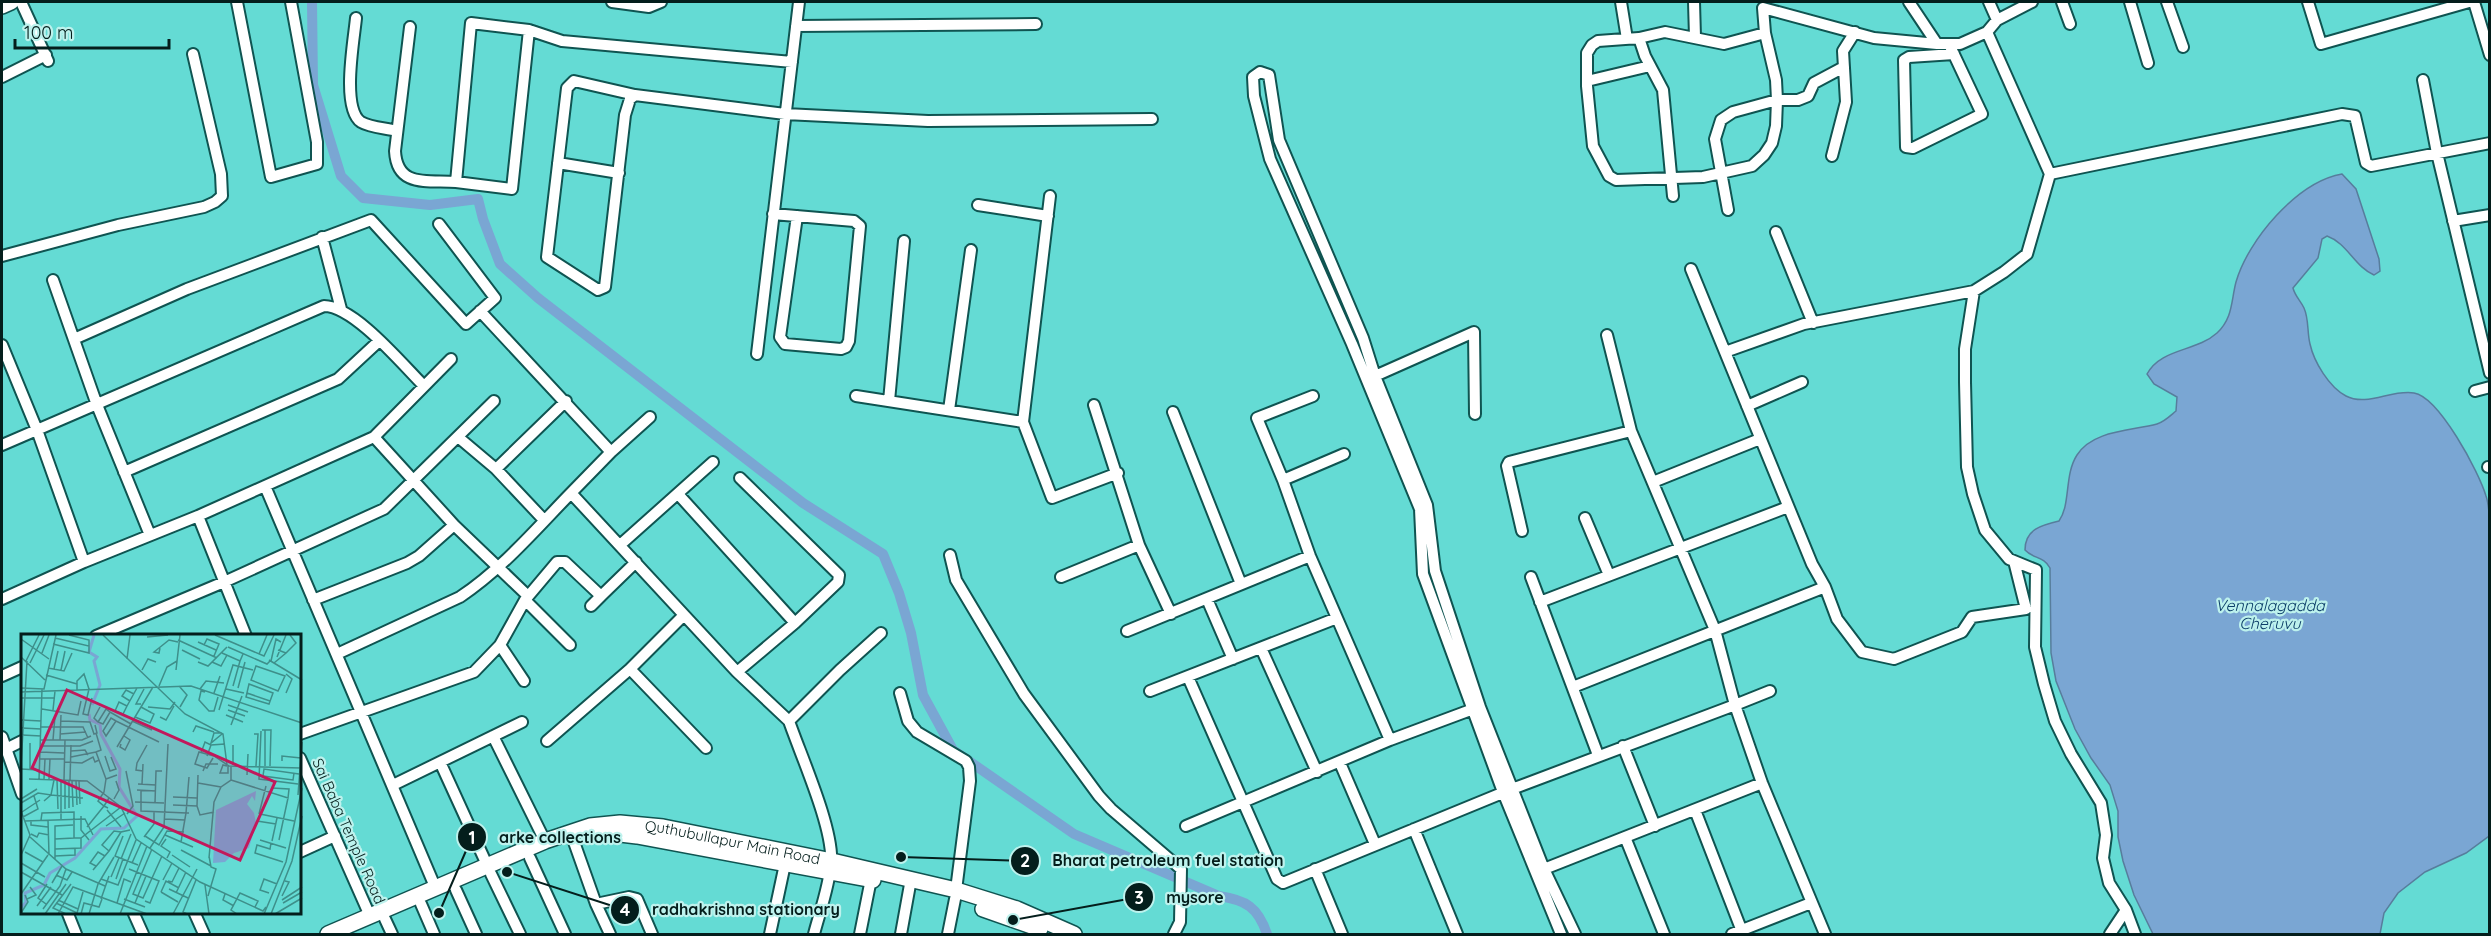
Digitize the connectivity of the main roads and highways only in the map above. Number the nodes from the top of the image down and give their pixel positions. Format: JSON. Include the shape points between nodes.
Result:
{"nodes":[{"id":1,"x":11,"y":2,"type":"edge"},
{"id":2,"x":2,"y":6,"type":"edge"},
{"id":3,"x":831,"y":866,"type":"junction"},
{"id":4,"x":490,"y":870,"type":"junction"},
{"id":5,"x":910,"y":883,"type":"junction"},
{"id":6,"x":955,"y":894,"type":"junction"},
{"id":7,"x":371,"y":920,"type":"junction"},
{"id":8,"x":328,"y":934,"type":"edge"},
{"id":9,"x":347,"y":934,"type":"edge"},
{"id":10,"x":1054,"y":934,"type":"edge"},
{"id":11,"x":1074,"y":934,"type":"edge"}],
"edges":[{"from":1,"to":2,"type":"main road"},
{"from":3,"to":4,"type":"main road","name":"Quthubullapur Main Road","via":[[785,864],[604,832]]},
{"from":3,"to":4,"type":"main road","name":"Quthubullapur Main Road","via":[[663,827],[620,823],[590,826],[545,841]]},
{"from":3,"to":5,"type":"main road","name":"Quthubullapur Main Road"},
{"from":3,"to":5,"type":"main road","name":"Quthubullapur Main Road","via":[[871,879]]},
{"from":4,"to":7,"type":"main road","name":"Quthubullapur Main Road","via":[[436,889]]},
{"from":4,"to":7,"type":"main road","name":"Quthubullapur Main Road","via":[[456,890]]},
{"from":5,"to":6,"type":"main road","name":"Quthubullapur Main Road"},
{"from":6,"to":10,"type":"main road","name":"Quthubullapur Main Road"},
{"from":6,"to":11,"type":"main road","name":"Quthubullapur Main Road","via":[[1017,909]]},
{"from":7,"to":8,"type":"main road","name":"Quthubullapur Main Road"},
{"from":7,"to":9,"type":"main road","name":"Quthubullapur Main Road"}]}
